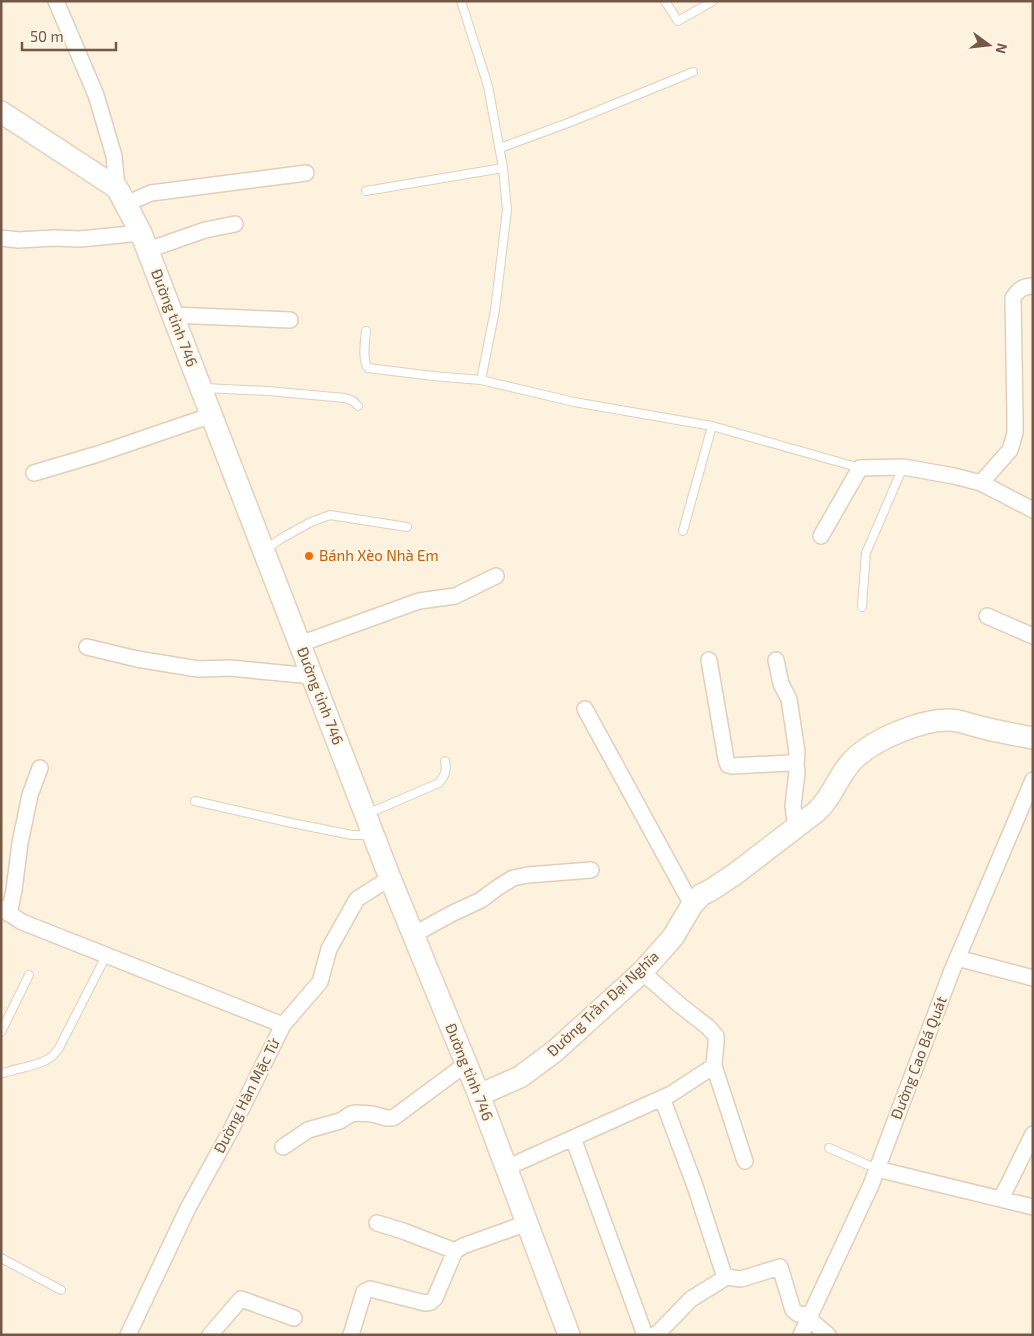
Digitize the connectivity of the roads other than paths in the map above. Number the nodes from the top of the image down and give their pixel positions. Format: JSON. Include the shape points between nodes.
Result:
{"nodes":[{"id":1,"x":56,"y":1,"type":"edge"},
{"id":2,"x":461,"y":1,"type":"edge"},
{"id":3,"x":665,"y":1,"type":"edge"},
{"id":4,"x":713,"y":1,"type":"edge"},
{"id":5,"x":693,"y":72,"type":"dead end"},
{"id":6,"x":1,"y":112,"type":"edge"},
{"id":7,"x":500,"y":148,"type":"junction"},
{"id":8,"x":503,"y":168,"type":"junction"},
{"id":9,"x":306,"y":173,"type":"dead end"},
{"id":10,"x":366,"y":191,"type":"dead end"},
{"id":11,"x":122,"y":196,"type":"junction"},
{"id":12,"x":235,"y":224,"type":"dead end"},
{"id":13,"x":2,"y":239,"type":"edge"},
{"id":14,"x":144,"y":241,"type":"junction"},
{"id":15,"x":1033,"y":286,"type":"edge"},
{"id":16,"x":173,"y":315,"type":"junction"},
{"id":17,"x":290,"y":320,"type":"dead end"},
{"id":18,"x":366,"y":331,"type":"dead end"},
{"id":19,"x":482,"y":380,"type":"junction"},
{"id":20,"x":202,"y":388,"type":"junction"},
{"id":21,"x":358,"y":406,"type":"dead end"},
{"id":22,"x":212,"y":415,"type":"junction"},
{"id":23,"x":712,"y":426,"type":"junction"},
{"id":24,"x":903,"y":467,"type":"junction"},
{"id":25,"x":860,"y":468,"type":"junction"},
{"id":26,"x":34,"y":474,"type":"dead end"},
{"id":27,"x":981,"y":483,"type":"junction"},
{"id":28,"x":1033,"y":510,"type":"edge"},
{"id":29,"x":407,"y":527,"type":"dead end"},
{"id":30,"x":683,"y":531,"type":"dead end"},
{"id":31,"x":821,"y":536,"type":"dead end"},
{"id":32,"x":264,"y":550,"type":"junction"},
{"id":33,"x":496,"y":576,"type":"dead end"},
{"id":34,"x":862,"y":608,"type":"dead end"},
{"id":35,"x":987,"y":616,"type":"dead end"},
{"id":36,"x":1033,"y":636,"type":"edge"},
{"id":37,"x":300,"y":644,"type":"junction"},
{"id":38,"x":87,"y":647,"type":"dead end"},
{"id":39,"x":709,"y":660,"type":"dead end"},
{"id":40,"x":776,"y":660,"type":"dead end"},
{"id":41,"x":312,"y":676,"type":"junction"},
{"id":42,"x":586,"y":708,"type":"dead end"},
{"id":43,"x":1033,"y":738,"type":"edge"},
{"id":44,"x":445,"y":761,"type":"dead end"},
{"id":45,"x":796,"y":765,"type":"junction"},
{"id":46,"x":40,"y":768,"type":"dead end"},
{"id":47,"x":1033,"y":780,"type":"edge"},
{"id":48,"x":195,"y":801,"type":"dead end"},
{"id":49,"x":366,"y":814,"type":"junction"},
{"id":50,"x":796,"y":828,"type":"junction"},
{"id":51,"x":374,"y":835,"type":"junction"},
{"id":52,"x":591,"y":870,"type":"dead end"},
{"id":53,"x":390,"y":878,"type":"junction"},
{"id":54,"x":692,"y":905,"type":"junction"},
{"id":55,"x":5,"y":911,"type":"edge"},
{"id":56,"x":413,"y":935,"type":"junction"},
{"id":57,"x":106,"y":956,"type":"junction"},
{"id":58,"x":957,"y":958,"type":"junction"},
{"id":59,"x":642,"y":972,"type":"junction"},
{"id":60,"x":28,"y":975,"type":"dead end"},
{"id":61,"x":1033,"y":978,"type":"edge"},
{"id":62,"x":283,"y":1025,"type":"junction"},
{"id":63,"x":1,"y":1032,"type":"edge"},
{"id":64,"x":466,"y":1064,"type":"junction"},
{"id":65,"x":714,"y":1066,"type":"junction"},
{"id":66,"x":1,"y":1074,"type":"edge"},
{"id":67,"x":479,"y":1095,"type":"junction"},
{"id":68,"x":662,"y":1098,"type":"junction"},
{"id":69,"x":1033,"y":1134,"type":"edge"},
{"id":70,"x":572,"y":1138,"type":"junction"},
{"id":71,"x":283,"y":1147,"type":"dead end"},
{"id":72,"x":829,"y":1148,"type":"dead end"},
{"id":73,"x":745,"y":1161,"type":"dead end"},
{"id":74,"x":506,"y":1168,"type":"junction"},
{"id":75,"x":877,"y":1169,"type":"junction"},
{"id":76,"x":1001,"y":1199,"type":"junction"},
{"id":77,"x":1033,"y":1207,"type":"edge"},
{"id":78,"x":377,"y":1223,"type":"dead end"},
{"id":79,"x":527,"y":1223,"type":"junction"},
{"id":80,"x":455,"y":1251,"type":"junction"},
{"id":81,"x":1,"y":1258,"type":"edge"},
{"id":82,"x":724,"y":1278,"type":"junction"},
{"id":83,"x":61,"y":1290,"type":"dead end"},
{"id":84,"x":810,"y":1317,"type":"junction"},
{"id":85,"x":294,"y":1318,"type":"dead end"},
{"id":86,"x":128,"y":1335,"type":"edge"},
{"id":87,"x":210,"y":1335,"type":"edge"},
{"id":88,"x":351,"y":1335,"type":"edge"},
{"id":89,"x":569,"y":1335,"type":"edge"},
{"id":90,"x":645,"y":1335,"type":"edge"},
{"id":91,"x":655,"y":1335,"type":"edge"},
{"id":92,"x":801,"y":1335,"type":"edge"},
{"id":93,"x":828,"y":1335,"type":"edge"}],
"edges":[{"from":1,"to":11,"type":"street","via":[[96,95]]},
{"from":2,"to":7,"type":"lane","via":[[488,86]]},
{"from":3,"to":4,"type":"lane","via":[[678,21]]},
{"from":5,"to":7,"type":"lane"},
{"from":6,"to":11,"type":"main road","name":"Đường tỉnh 746"},
{"from":7,"to":8,"type":"lane"},
{"from":8,"to":10,"type":"lane"},
{"from":8,"to":19,"type":"lane","via":[[507,210],[495,310]]},
{"from":9,"to":11,"type":"street"},
{"from":11,"to":14,"type":"main road","name":"Đường tỉnh 746"},
{"from":12,"to":14,"type":"street"},
{"from":13,"to":14,"type":"street"},
{"from":14,"to":16,"type":"main road","name":"Đường tỉnh 746"},
{"from":15,"to":27,"type":"street","via":[[1020,288],[1013,298],[1015,433],[1010,450]]},
{"from":16,"to":17,"type":"street"},
{"from":16,"to":20,"type":"main road","name":"Đường tỉnh 746"},
{"from":18,"to":19,"type":"lane","via":[[365,365],[368,368]]},
{"from":19,"to":23,"type":"lane","via":[[574,402]]},
{"from":20,"to":21,"type":"lane","via":[[345,398]]},
{"from":20,"to":22,"type":"main road","name":"Đường tỉnh 746"},
{"from":22,"to":26,"type":"street"},
{"from":22,"to":32,"type":"main road","name":"Đường tỉnh 746"},
{"from":23,"to":25,"type":"lane"},
{"from":23,"to":30,"type":"lane"},
{"from":24,"to":25,"type":"street"},
{"from":24,"to":27,"type":"street"},
{"from":24,"to":34,"type":"lane","via":[[866,553]]},
{"from":25,"to":31,"type":"street"},
{"from":27,"to":28,"type":"street"},
{"from":29,"to":32,"type":"lane","via":[[330,515],[311,522]]},
{"from":32,"to":37,"type":"main road","name":"Đường tỉnh 746"},
{"from":33,"to":37,"type":"street","via":[[455,596],[419,601]]},
{"from":35,"to":36,"type":"street"},
{"from":37,"to":41,"type":"main road","name":"Đường tỉnh 746"},
{"from":38,"to":41,"type":"street","via":[[198,669],[230,668]]},
{"from":39,"to":45,"type":"street","via":[[728,765]]},
{"from":40,"to":45,"type":"street","via":[[781,684],[789,700]]},
{"from":41,"to":49,"type":"main road","name":"Đường tỉnh 746"},
{"from":42,"to":54,"type":"street"},
{"from":43,"to":50,"type":"main road","name":"Đường Trần Đại Nghĩa","via":[[957,721],[933,721],[905,730],[874,744],[855,758],[823,806]]},
{"from":44,"to":49,"type":"lane","via":[[447,769],[439,783]]},
{"from":45,"to":50,"type":"street","via":[[793,806]]},
{"from":46,"to":55,"type":"street","via":[[30,795],[14,890]]},
{"from":47,"to":58,"type":"street","name":"Đường Cao Bá Quát"},
{"from":48,"to":51,"type":"lane","via":[[352,835]]},
{"from":49,"to":51,"type":"main road","name":"Đường tỉnh 746"},
{"from":50,"to":54,"type":"main road","name":"Đường Trần Đại Nghĩa","via":[[701,895]]},
{"from":51,"to":53,"type":"main road","name":"Đường tỉnh 746"},
{"from":52,"to":56,"type":"street","via":[[513,878],[481,900]]},
{"from":53,"to":56,"type":"main road","name":"Đường tỉnh 746"},
{"from":53,"to":62,"type":"street","name":"Đường Hàn Mặc Tử","via":[[357,899],[329,949],[320,982]]},
{"from":54,"to":59,"type":"main road","name":"Đường Trần Đại Nghĩa","via":[[673,937]]},
{"from":55,"to":57,"type":"street","via":[[22,922]]},
{"from":56,"to":64,"type":"main road","name":"Đường tỉnh 746"},
{"from":57,"to":62,"type":"street"},
{"from":57,"to":66,"type":"lane","via":[[59,1048],[51,1057]]},
{"from":58,"to":61,"type":"street"},
{"from":58,"to":75,"type":"street","name":"Đường Cao Bá Quát"},
{"from":59,"to":65,"type":"street","via":[[716,1036]]},
{"from":59,"to":67,"type":"main road","name":"Đường Trần Đại Nghĩa","via":[[527,1072]]},
{"from":60,"to":63,"type":"lane"},
{"from":62,"to":86,"type":"street","name":"Đường Hàn Mặc Tử","via":[[188,1208]]},
{"from":64,"to":67,"type":"main road","name":"Đường tỉnh 746"},
{"from":64,"to":71,"type":"street","via":[[393,1118],[357,1112],[340,1121],[308,1130]]},
{"from":65,"to":68,"type":"street"},
{"from":65,"to":73,"type":"street"},
{"from":67,"to":74,"type":"main road","name":"Đường tỉnh 746"},
{"from":68,"to":70,"type":"street"},
{"from":68,"to":82,"type":"street","via":[[695,1186]]},
{"from":69,"to":76,"type":"street"},
{"from":70,"to":74,"type":"street"},
{"from":70,"to":90,"type":"street"},
{"from":72,"to":75,"type":"lane"},
{"from":74,"to":79,"type":"main road","name":"Đường tỉnh 746"},
{"from":75,"to":76,"type":"street"},
{"from":75,"to":84,"type":"street","name":"Đường Cao Bá Quát"},
{"from":76,"to":77,"type":"street"},
{"from":78,"to":80,"type":"street"},
{"from":79,"to":80,"type":"street"},
{"from":79,"to":89,"type":"main road","name":"Đường tỉnh 746"},
{"from":80,"to":88,"type":"street","via":[[431,1302],[370,1288],[364,1292]]},
{"from":81,"to":83,"type":"lane"},
{"from":82,"to":84,"type":"street","via":[[742,1279],[780,1267],[793,1310]]},
{"from":82,"to":91,"type":"street","via":[[691,1299]]},
{"from":84,"to":92,"type":"street","name":"Đường Cao Bá Quát"},
{"from":84,"to":93,"type":"street"},
{"from":85,"to":87,"type":"street","via":[[241,1299]]}]}
